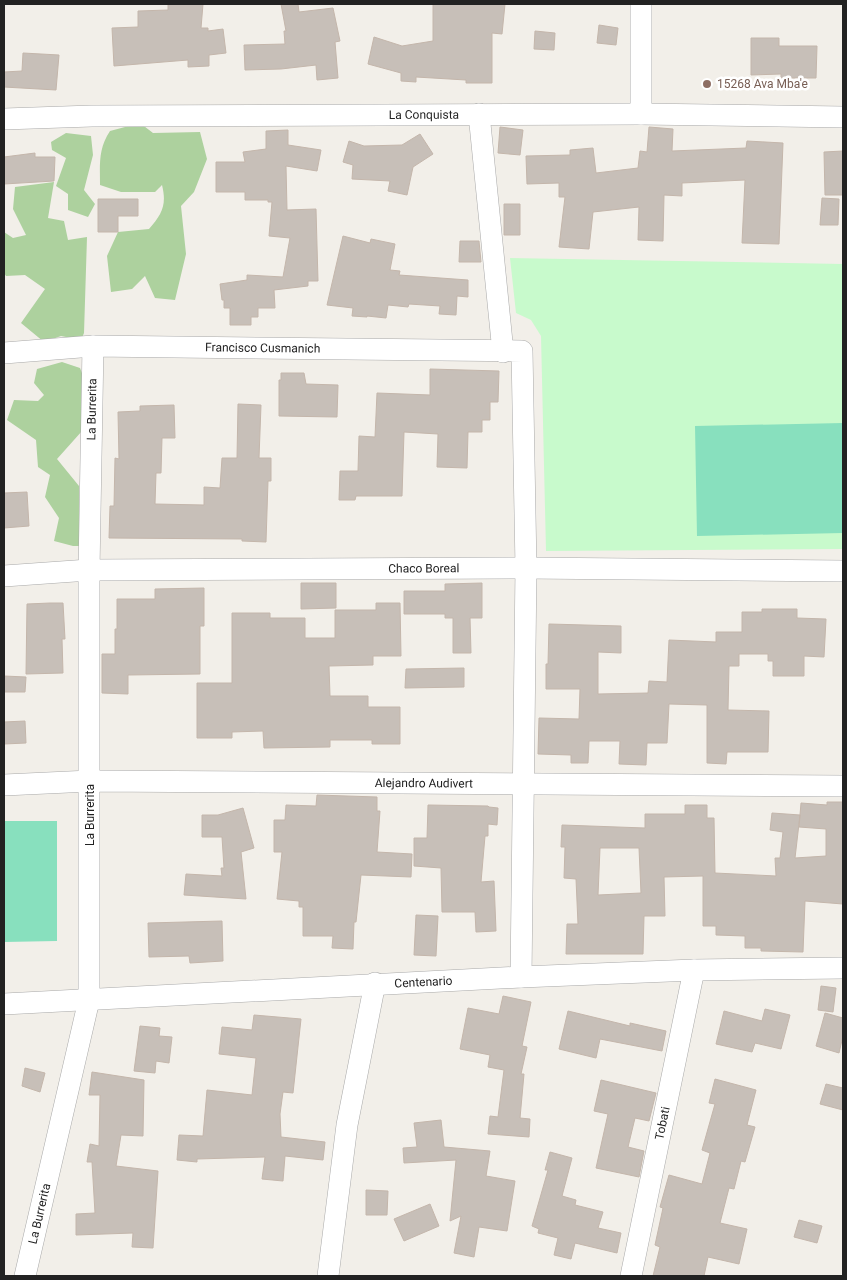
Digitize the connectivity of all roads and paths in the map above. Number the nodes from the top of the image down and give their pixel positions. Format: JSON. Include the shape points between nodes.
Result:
{"nodes":[{"id":1,"x":641,"y":4,"type":"edge"},
{"id":2,"x":479,"y":114,"type":"junction"},
{"id":3,"x":641,"y":114,"type":"junction"},
{"id":4,"x":843,"y":117,"type":"edge"},
{"id":5,"x":4,"y":119,"type":"edge"},
{"id":6,"x":93,"y":346,"type":"junction"},
{"id":7,"x":512,"y":351,"type":"junction"},
{"id":8,"x":4,"y":353,"type":"edge"},
{"id":9,"x":526,"y":568,"type":"junction"},
{"id":10,"x":89,"y":570,"type":"junction"},
{"id":11,"x":843,"y":571,"type":"edge"},
{"id":12,"x":4,"y":576,"type":"edge"},
{"id":13,"x":90,"y":781,"type":"junction"},
{"id":14,"x":4,"y":785,"type":"edge"},
{"id":15,"x":523,"y":785,"type":"junction"},
{"id":16,"x":843,"y":786,"type":"edge"},
{"id":17,"x":843,"y":968,"type":"edge"},
{"id":18,"x":694,"y":970,"type":"junction"},
{"id":19,"x":521,"y":976,"type":"junction"},
{"id":20,"x":375,"y":983,"type":"junction"},
{"id":21,"x":89,"y":1000,"type":"junction"},
{"id":22,"x":4,"y":1004,"type":"edge"},
{"id":23,"x":25,"y":1276,"type":"edge"},
{"id":24,"x":328,"y":1276,"type":"edge"},
{"id":25,"x":631,"y":1276,"type":"edge"}],
"edges":[{"from":1,"to":3,"type":"street"},
{"from":2,"to":3,"type":"street","name":"La Conquista"},
{"from":2,"to":5,"type":"street","name":"La Conquista"},
{"from":2,"to":7,"type":"street"},
{"from":3,"to":4,"type":"street","name":"La Conquista"},
{"from":6,"to":7,"type":"street","name":"Francisco Cusmanich"},
{"from":6,"to":8,"type":"street","name":"Francisco Cusmanich"},
{"from":6,"to":10,"type":"street","name":"La Burrerita"},
{"from":7,"to":9,"type":"street"},
{"from":9,"to":10,"type":"street","name":"Chaco Boreal"},
{"from":9,"to":11,"type":"street","name":"Chaco Boreal"},
{"from":9,"to":15,"type":"street"},
{"from":10,"to":12,"type":"street","name":"Chaco Boreal"},
{"from":10,"to":13,"type":"street","name":"La Burrerita"},
{"from":13,"to":14,"type":"street","name":"Alejandro Audivert"},
{"from":13,"to":15,"type":"street","name":"Alejandro Audivert"},
{"from":13,"to":21,"type":"street","name":"La Burrerita"},
{"from":15,"to":16,"type":"street","name":"Alejandro Audivert"},
{"from":15,"to":19,"type":"street"},
{"from":17,"to":18,"type":"street","name":"Centenario"},
{"from":18,"to":19,"type":"street","name":"Centenario"},
{"from":18,"to":25,"type":"street","name":"Tobati"},
{"from":19,"to":20,"type":"street","name":"Centenario"},
{"from":20,"to":21,"type":"street","name":"Centenario"},
{"from":20,"to":24,"type":"street","via":[[347,1125]]},
{"from":21,"to":22,"type":"street","name":"Centenario"},
{"from":21,"to":23,"type":"street","name":"La Burrerita"}]}
